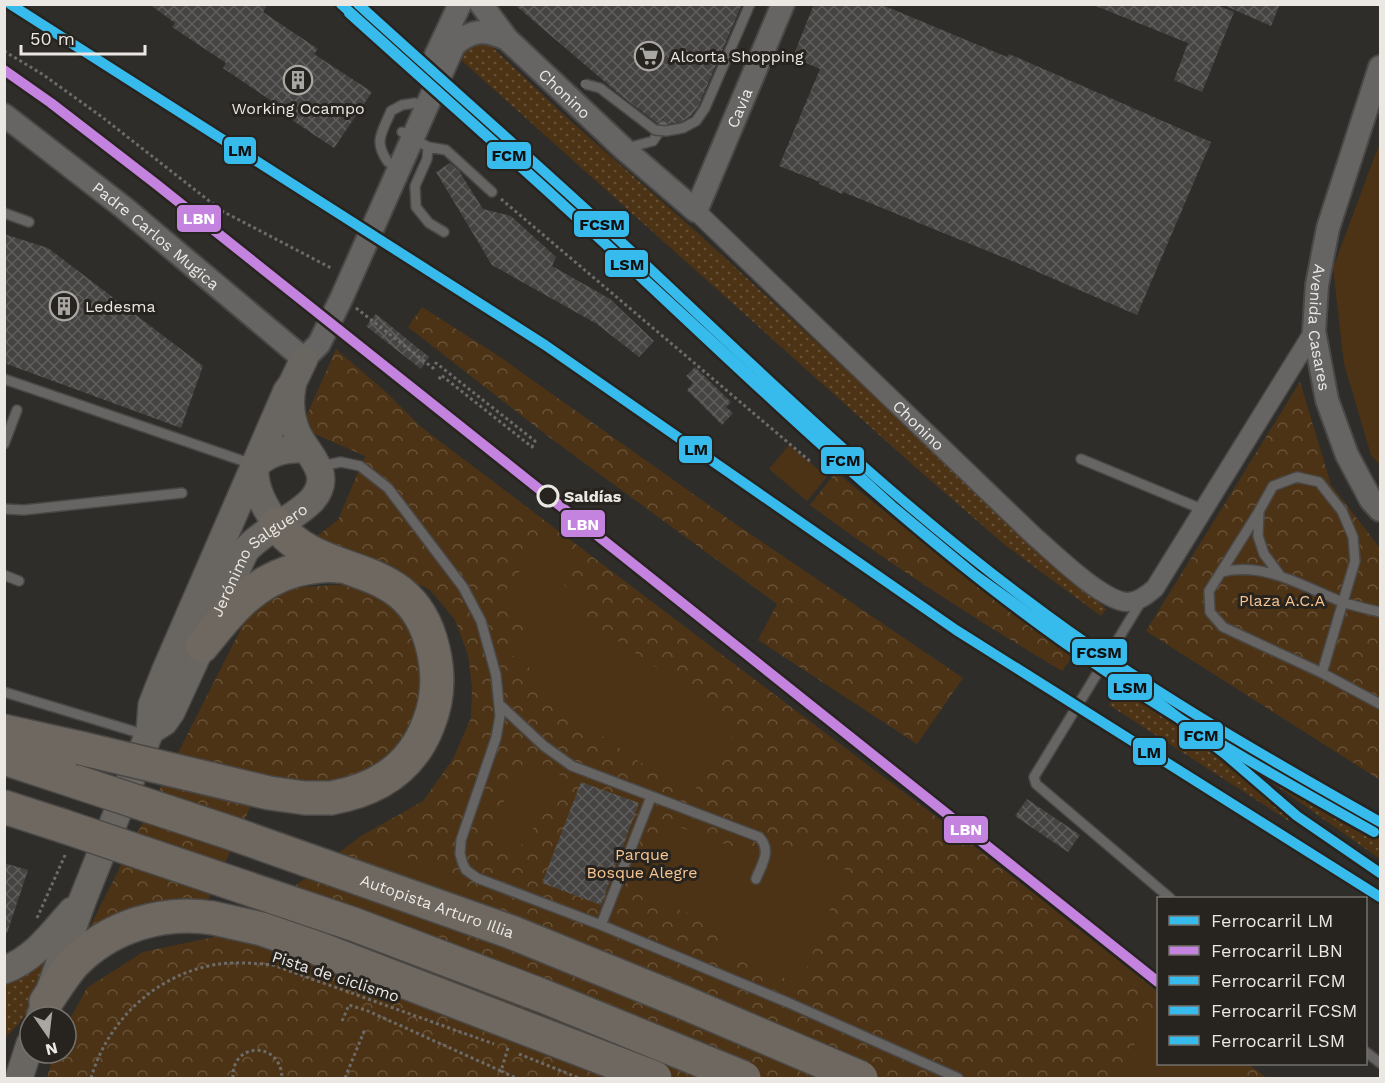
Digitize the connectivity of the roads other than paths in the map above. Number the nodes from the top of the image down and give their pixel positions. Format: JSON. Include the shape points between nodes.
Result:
{"nodes":[{"id":1,"x":460,"y":4,"type":"edge"},
{"id":2,"x":750,"y":4,"type":"edge"},
{"id":3,"x":783,"y":4,"type":"edge"},
{"id":4,"x":483,"y":6,"type":"edge"},
{"id":5,"x":507,"y":39,"type":"junction"},
{"id":6,"x":1380,"y":68,"type":"edge"},
{"id":7,"x":571,"y":85,"type":"junction"},
{"id":8,"x":415,"y":103,"type":"junction"},
{"id":9,"x":4,"y":115,"type":"edge"},
{"id":10,"x":663,"y":126,"type":"dead end"},
{"id":11,"x":414,"y":139,"type":"junction"},
{"id":12,"x":624,"y":149,"type":"junction"},
{"id":13,"x":388,"y":162,"type":"junction"},
{"id":14,"x":492,"y":192,"type":"road end"},
{"id":15,"x":696,"y":211,"type":"junction"},
{"id":16,"x":4,"y":213,"type":"edge"},
{"id":17,"x":29,"y":222,"type":"dead end"},
{"id":18,"x":444,"y":232,"type":"dead end"},
{"id":19,"x":1314,"y":332,"type":"junction"},
{"id":20,"x":304,"y":358,"type":"junction"},
{"id":21,"x":4,"y":379,"type":"edge"},
{"id":22,"x":292,"y":384,"type":"junction"},
{"id":23,"x":17,"y":410,"type":"dead end"},
{"id":24,"x":4,"y":444,"type":"edge"},
{"id":25,"x":312,"y":458,"type":"junction"},
{"id":26,"x":1081,"y":459,"type":"dead end"},
{"id":27,"x":255,"y":466,"type":"junction"},
{"id":28,"x":182,"y":493,"type":"dead end"},
{"id":29,"x":4,"y":509,"type":"edge"},
{"id":30,"x":1204,"y":510,"type":"junction"},
{"id":31,"x":1380,"y":510,"type":"edge"},
{"id":32,"x":1259,"y":511,"type":"junction"},
{"id":33,"x":276,"y":524,"type":"junction"},
{"id":34,"x":349,"y":567,"type":"junction"},
{"id":35,"x":1221,"y":572,"type":"junction"},
{"id":36,"x":4,"y":574,"type":"edge"},
{"id":37,"x":1279,"y":574,"type":"junction"},
{"id":38,"x":19,"y":581,"type":"dead end"},
{"id":39,"x":1144,"y":598,"type":"junction"},
{"id":40,"x":1342,"y":602,"type":"junction"},
{"id":41,"x":1380,"y":612,"type":"edge"},
{"id":42,"x":202,"y":646,"type":"junction"},
{"id":43,"x":1322,"y":673,"type":"junction"},
{"id":44,"x":4,"y":692,"type":"edge"},
{"id":45,"x":499,"y":704,"type":"junction"},
{"id":46,"x":1380,"y":704,"type":"edge"},
{"id":47,"x":4,"y":731,"type":"edge"},
{"id":48,"x":149,"y":734,"type":"junction"},
{"id":49,"x":4,"y":758,"type":"edge"},
{"id":50,"x":651,"y":797,"type":"junction"},
{"id":51,"x":4,"y":807,"type":"edge"},
{"id":52,"x":756,"y":879,"type":"dead end"},
{"id":53,"x":1169,"y":897,"type":"edge"},
{"id":54,"x":83,"y":899,"type":"junction"},
{"id":55,"x":601,"y":925,"type":"junction"},
{"id":56,"x":4,"y":970,"type":"edge"},
{"id":57,"x":45,"y":1005,"type":"edge"},
{"id":58,"x":46,"y":1005,"type":"edge"},
{"id":59,"x":18,"y":1040,"type":"edge"},
{"id":60,"x":4,"y":1047,"type":"edge"},
{"id":61,"x":1367,"y":1053,"type":"edge"},
{"id":62,"x":1380,"y":1063,"type":"edge"},
{"id":63,"x":655,"y":1078,"type":"edge"},
{"id":64,"x":744,"y":1078,"type":"edge"},
{"id":65,"x":861,"y":1078,"type":"edge"},
{"id":66,"x":958,"y":1078,"type":"edge"}],
"edges":[{"from":1,"to":8,"type":"street","name":"Jerónimo Salguero"},
{"from":2,"to":7,"type":"lane","bridge":true,"via":[[705,108],[696,121],[683,128],[655,130],[600,88]]},
{"from":3,"to":15,"type":"street","name":"Cavia"},
{"from":4,"to":5,"type":"street","name":"Chonino"},
{"from":5,"to":7,"type":"street","name":"Chonino"},
{"from":5,"to":11,"type":"street","name":"Jerónimo Salguero","via":[[484,31],[472,32],[454,45]]},
{"from":6,"to":19,"type":"street","name":"Avenida Casares","via":[[1328,228],[1317,285]]},
{"from":7,"to":12,"type":"street","name":"Chonino"},
{"from":8,"to":11,"type":"street","name":"Jerónimo Salguero"},
{"from":8,"to":13,"type":"lane","via":[[391,111],[379,140],[380,151]]},
{"from":9,"to":20,"type":"street","name":"Padre Carlos Mugica","via":[[123,207]]},
{"from":10,"to":12,"type":"lane","via":[[653,141]]},
{"from":11,"to":13,"type":"street","name":"Jerónimo Salguero"},
{"from":11,"to":14,"type":"lane","via":[[446,150]]},
{"from":11,"to":18,"type":"lane","via":[[427,159],[415,186],[416,207],[429,223]]},
{"from":11,"to":20,"type":"street","name":"Jerónimo Salguero","via":[[319,344]]},
{"from":12,"to":15,"type":"street","name":"Chonino"},
{"from":13,"to":20,"type":"street","name":"Jerónimo Salguero","via":[[308,339]]},
{"from":15,"to":39,"type":"street","name":"Chonino","via":[[1052,552],[1110,596],[1126,602]]},
{"from":16,"to":17,"type":"lane"},
{"from":19,"to":30,"type":"street"},
{"from":19,"to":31,"type":"street","name":"Avenida Casares","via":[[1326,400],[1347,455],[1371,501]]},
{"from":20,"to":22,"type":"main road","name":"Jerónimo Salguero"},
{"from":21,"to":27,"type":"lane"},
{"from":22,"to":25,"type":"main road","name":"Jerónimo Salguero","via":[[293,420]]},
{"from":22,"to":27,"type":"main road","name":"Jerónimo Salguero"},
{"from":23,"to":24,"type":"lane"},
{"from":25,"to":27,"type":"main road","via":[[295,448],[270,454]]},
{"from":25,"to":33,"type":"main road","name":"Jerónimo Salguero","via":[[320,481],[316,494]]},
{"from":25,"to":45,"type":"lane","via":[[360,466],[379,479],[402,505],[476,609],[493,659]]},
{"from":26,"to":30,"type":"lane"},
{"from":27,"to":33,"type":"main road","via":[[258,492]]},
{"from":27,"to":48,"type":"main road","name":"Jerónimo Salguero","via":[[165,672],[152,705]]},
{"from":28,"to":29,"type":"lane"},
{"from":30,"to":39,"type":"street","via":[[1155,588]]},
{"from":32,"to":35,"type":"lane"},
{"from":32,"to":37,"type":"lane","via":[[1258,536],[1264,554]]},
{"from":32,"to":40,"type":"lane","via":[[1273,486],[1297,477],[1319,482],[1342,511],[1353,537],[1355,561]]},
{"from":33,"to":34,"type":"highway","via":[[300,548]]},
{"from":33,"to":42,"type":"main road","name":"Jerónimo Salguero","via":[[245,551]]},
{"from":34,"to":42,"type":"highway","via":[[307,568],[262,583],[237,604]]},
{"from":34,"to":47,"type":"highway","bridge":true,"via":[[374,576],[407,599],[428,630],[436,665],[437,687],[426,732],[404,764],[368,789],[331,798],[269,793]]},
{"from":35,"to":37,"type":"lane","via":[[1236,568]]},
{"from":35,"to":43,"type":"lane","via":[[1209,591],[1210,612],[1223,627]]},
{"from":36,"to":38,"type":"lane"},
{"from":37,"to":40,"type":"lane"},
{"from":39,"to":53,"type":"lane","via":[[1034,777],[1036,784]]},
{"from":40,"to":41,"type":"lane"},
{"from":40,"to":43,"type":"lane"},
{"from":42,"to":48,"type":"main road","name":"Jerónimo Salguero","via":[[171,712]]},
{"from":43,"to":46,"type":"lane"},
{"from":44,"to":48,"type":"lane"},
{"from":45,"to":50,"type":"lane","via":[[572,766]]},
{"from":45,"to":55,"type":"lane","via":[[496,738],[461,840],[463,864],[477,878]]},
{"from":48,"to":54,"type":"main road","name":"Jerónimo Salguero"},
{"from":49,"to":65,"type":"highway","name":"Autopista Arturo Illia","bridge":true,"via":[[511,932]]},
{"from":50,"to":52,"type":"lane","via":[[759,837],[767,848]]},
{"from":50,"to":55,"type":"lane"},
{"from":51,"to":64,"type":"highway","bridge":true,"via":[[353,924]]},
{"from":54,"to":56,"type":"main road","name":"Jerónimo Salguero","via":[[45,944]]},
{"from":54,"to":57,"type":"main road","name":"Jerónimo Salguero"},
{"from":55,"to":66,"type":"lane"},
{"from":58,"to":63,"type":"highway","bridge":true,"via":[[62,977],[101,940],[151,920],[199,916],[262,929],[317,948]]},
{"from":59,"to":60,"type":"main road"},
{"from":61,"to":62,"type":"lane"}]}
